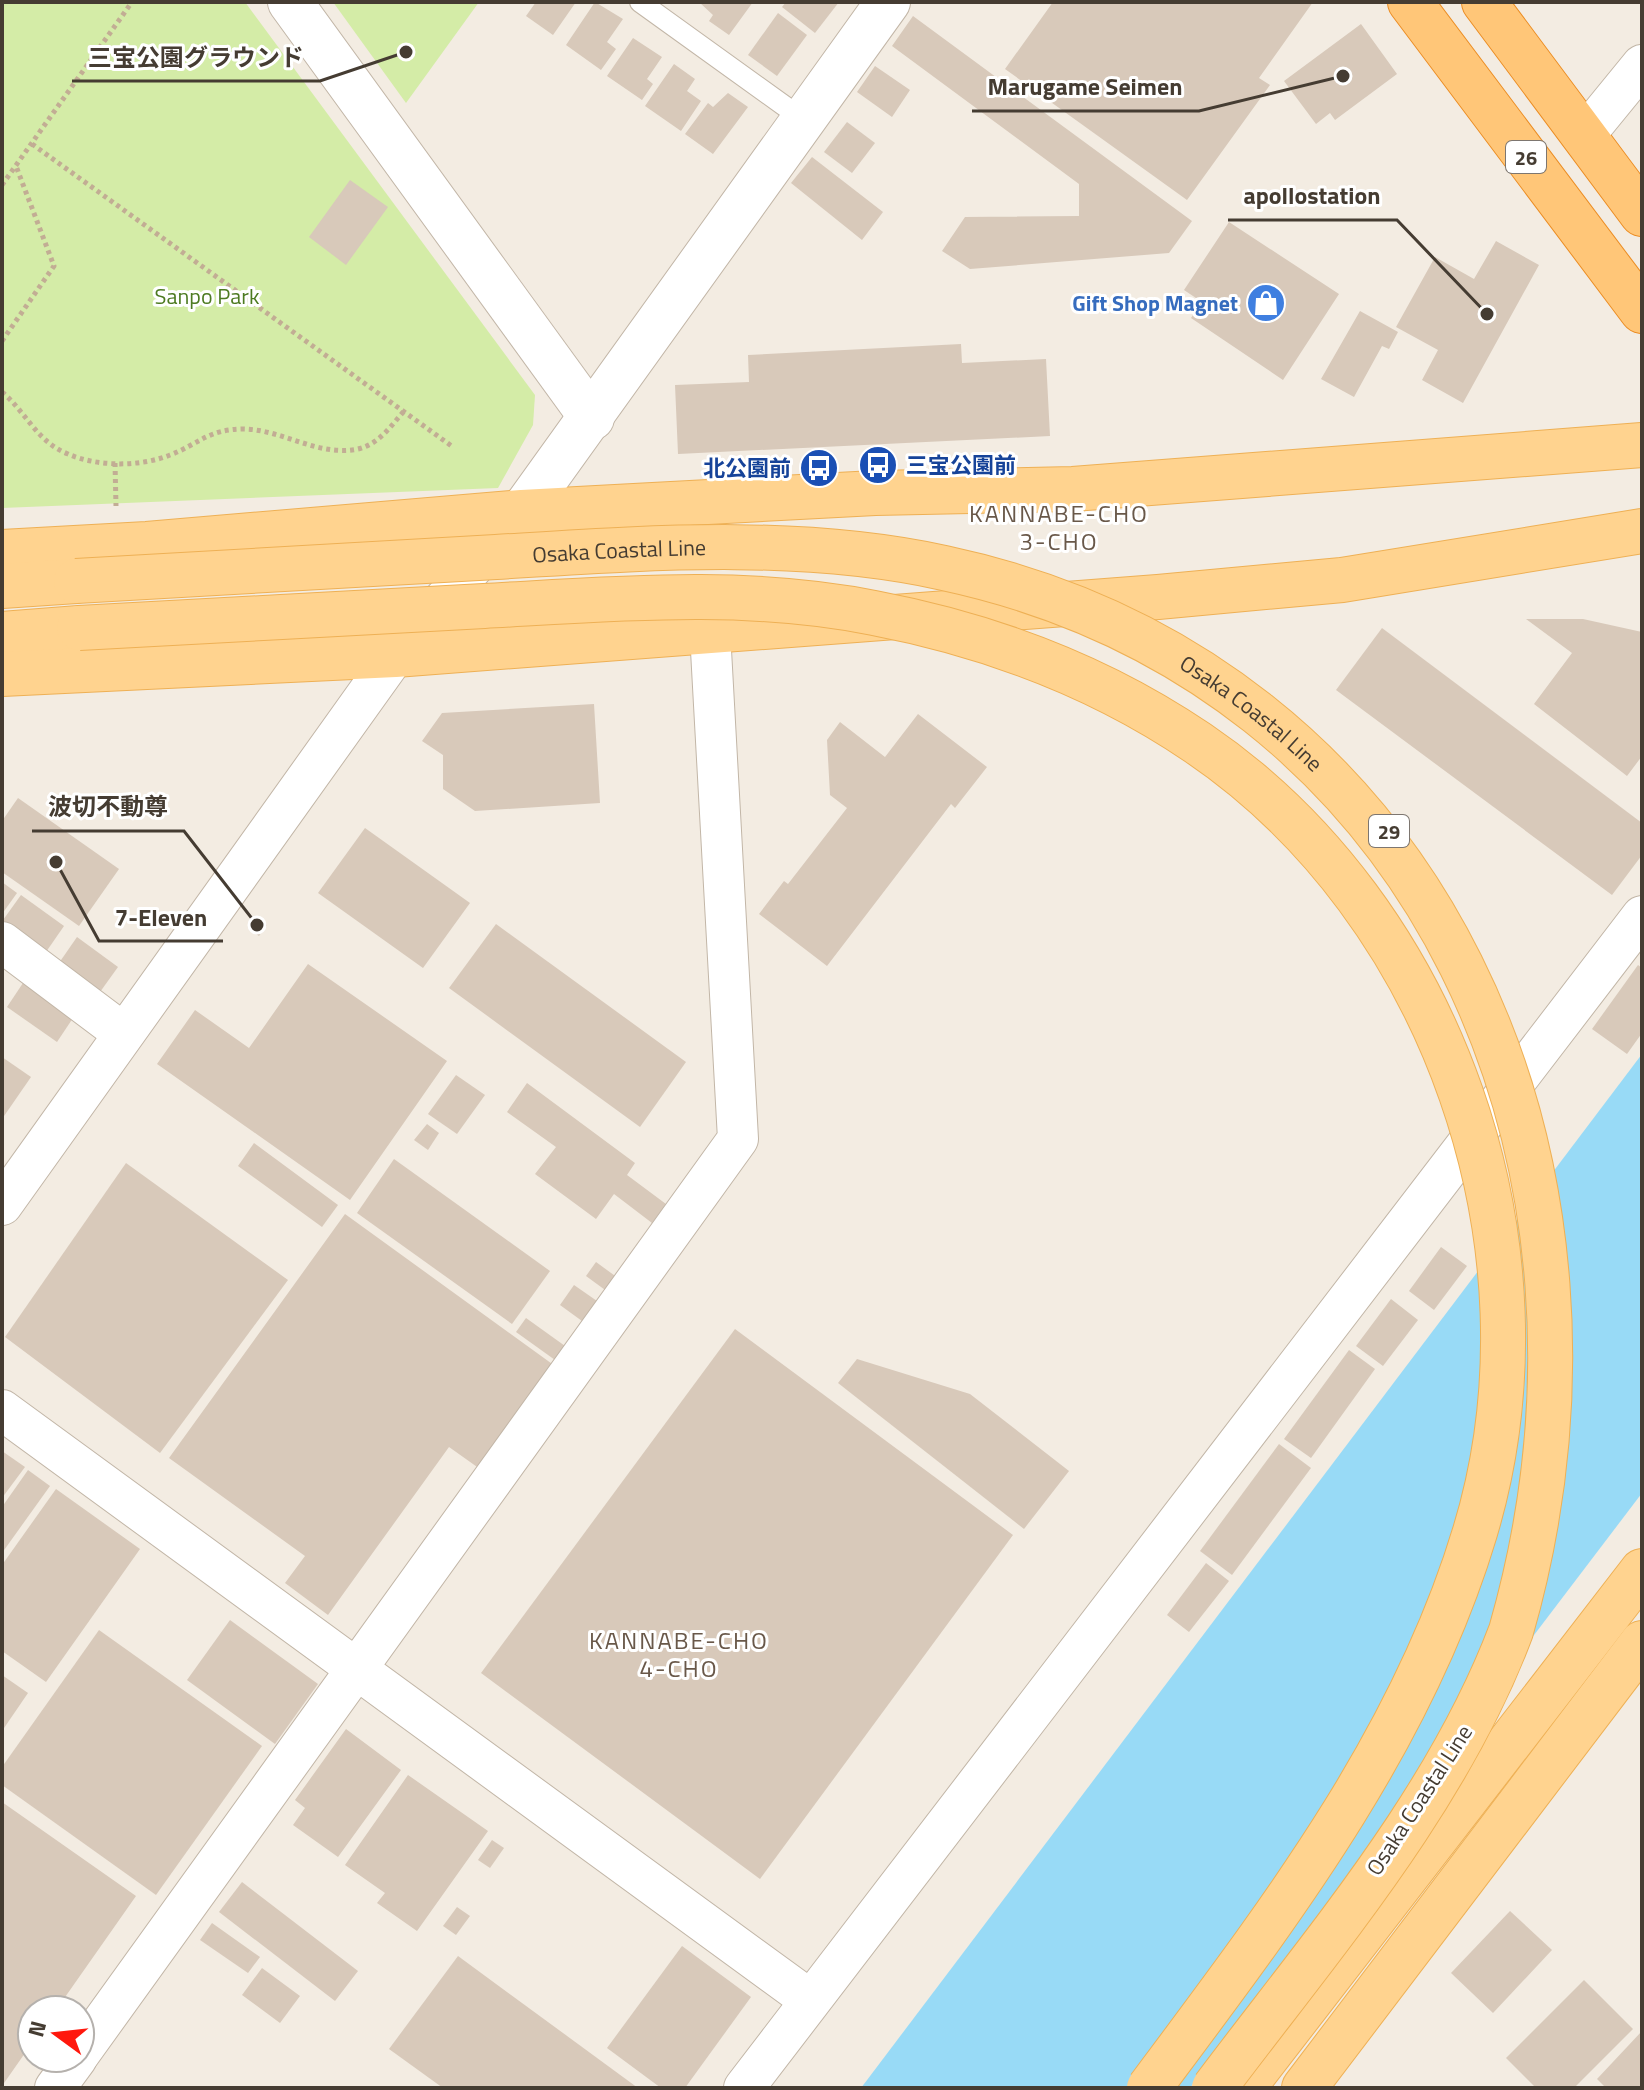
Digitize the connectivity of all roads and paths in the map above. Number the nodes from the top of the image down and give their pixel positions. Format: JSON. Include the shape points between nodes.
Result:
{"nodes":[{"id":1,"x":132,"y":2,"type":"edge"},
{"id":2,"x":290,"y":2,"type":"edge"},
{"id":3,"x":640,"y":2,"type":"edge"},
{"id":4,"x":888,"y":2,"type":"edge"},
{"id":5,"x":1410,"y":2,"type":"edge"},
{"id":6,"x":1484,"y":2,"type":"edge"},
{"id":7,"x":1642,"y":65,"type":"edge"},
{"id":8,"x":804,"y":120,"type":"junction"},
{"id":9,"x":1584,"y":136,"type":"junction"},
{"id":10,"x":32,"y":144,"type":"junction"},
{"id":11,"x":16,"y":166,"type":"junction"},
{"id":12,"x":2,"y":185,"type":"edge"},
{"id":13,"x":1642,"y":214,"type":"edge"},
{"id":14,"x":1642,"y":311,"type":"edge"},
{"id":15,"x":2,"y":341,"type":"edge"},
{"id":16,"x":2,"y":392,"type":"edge"},
{"id":17,"x":404,"y":411,"type":"junction"},
{"id":18,"x":592,"y":418,"type":"junction"},
{"id":19,"x":1642,"y":445,"type":"edge"},
{"id":20,"x":453,"y":447,"type":"dead end"},
{"id":21,"x":115,"y":463,"type":"junction"},
{"id":22,"x":522,"y":512,"type":"junction"},
{"id":23,"x":117,"y":516,"type":"dead end"},
{"id":24,"x":1642,"y":531,"type":"edge"},
{"id":25,"x":2,"y":552,"type":"edge"},
{"id":26,"x":2,"y":586,"type":"edge"},
{"id":27,"x":710,"y":632,"type":"junction"},
{"id":28,"x":2,"y":634,"type":"edge"},
{"id":29,"x":395,"y":655,"type":"junction"},
{"id":30,"x":2,"y":674,"type":"edge"},
{"id":31,"x":1642,"y":916,"type":"edge"},
{"id":32,"x":2,"y":942,"type":"edge"},
{"id":33,"x":123,"y":1033,"type":"junction"},
{"id":34,"x":2,"y":1205,"type":"edge"},
{"id":35,"x":2,"y":1410,"type":"edge"},
{"id":36,"x":1642,"y":1571,"type":"edge"},
{"id":37,"x":1642,"y":1643,"type":"edge"},
{"id":38,"x":357,"y":1669,"type":"junction"},
{"id":39,"x":810,"y":2000,"type":"junction"},
{"id":40,"x":96,"y":2031,"type":"edge"},
{"id":41,"x":744,"y":2088,"type":"edge"},
{"id":42,"x":1149,"y":2088,"type":"edge"},
{"id":43,"x":1214,"y":2088,"type":"edge"},
{"id":44,"x":1243,"y":2088,"type":"edge"},
{"id":45,"x":1304,"y":2088,"type":"edge"}],
"edges":[{"from":1,"to":10,"type":"path"},
{"from":2,"to":18,"type":"street"},
{"from":3,"to":8,"type":"lane"},
{"from":4,"to":8,"type":"street"},
{"from":5,"to":14,"type":"highway","number":"26"},
{"from":6,"to":9,"type":"highway"},
{"from":7,"to":9,"type":"street"},
{"from":8,"to":18,"type":"street"},
{"from":9,"to":13,"type":"highway"},
{"from":10,"to":11,"type":"path"},
{"from":10,"to":17,"type":"path"},
{"from":11,"to":12,"type":"path"},
{"from":11,"to":15,"type":"path","via":[[54,266]]},
{"from":16,"to":21,"type":"path","via":[[44,440],[68,454]]},
{"from":17,"to":20,"type":"path"},
{"from":17,"to":21,"type":"path","via":[[378,441],[358,449],[324,450],[287,436],[244,429],[203,436],[171,455],[141,463]]},
{"from":18,"to":22,"type":"street"},
{"from":19,"to":22,"type":"main road","via":[[1073,489],[875,493]]},
{"from":21,"to":23,"type":"path"},
{"from":22,"to":25,"type":"main road"},
{"from":22,"to":29,"type":"street"},
{"from":24,"to":27,"type":"main road","via":[[1342,580]]},
{"from":26,"to":43,"type":"main road","name":"Osaka Coastal Line","number":"29","bridge":true,"via":[[728,547],[872,556],[944,568],[1022,588],[1165,648],[1296,738],[1355,792],[1407,852],[1492,990],[1547,1143],[1563,1222],[1569,1311],[1568,1394],[1557,1478],[1511,1633],[1451,1758]]},
{"from":27,"to":29,"type":"main road"},
{"from":27,"to":38,"type":"street","via":[[738,1139]]},
{"from":28,"to":42,"type":"main road","bridge":true,"via":[[646,598],[868,611],[1067,670],[1135,704],[1202,745],[1264,796],[1321,853],[1371,915],[1413,982],[1445,1051],[1491,1202],[1503,1363],[1495,1443],[1477,1526],[1450,1608],[1382,1749],[1306,1875]]},
{"from":29,"to":30,"type":"main road"},
{"from":29,"to":33,"type":"street"},
{"from":31,"to":39,"type":"street"},
{"from":32,"to":33,"type":"street"},
{"from":33,"to":34,"type":"street"},
{"from":35,"to":38,"type":"street"},
{"from":36,"to":44,"type":"main road"},
{"from":37,"to":45,"type":"main road"},
{"from":38,"to":39,"type":"street"},
{"from":38,"to":40,"type":"street"},
{"from":39,"to":41,"type":"street"}]}
